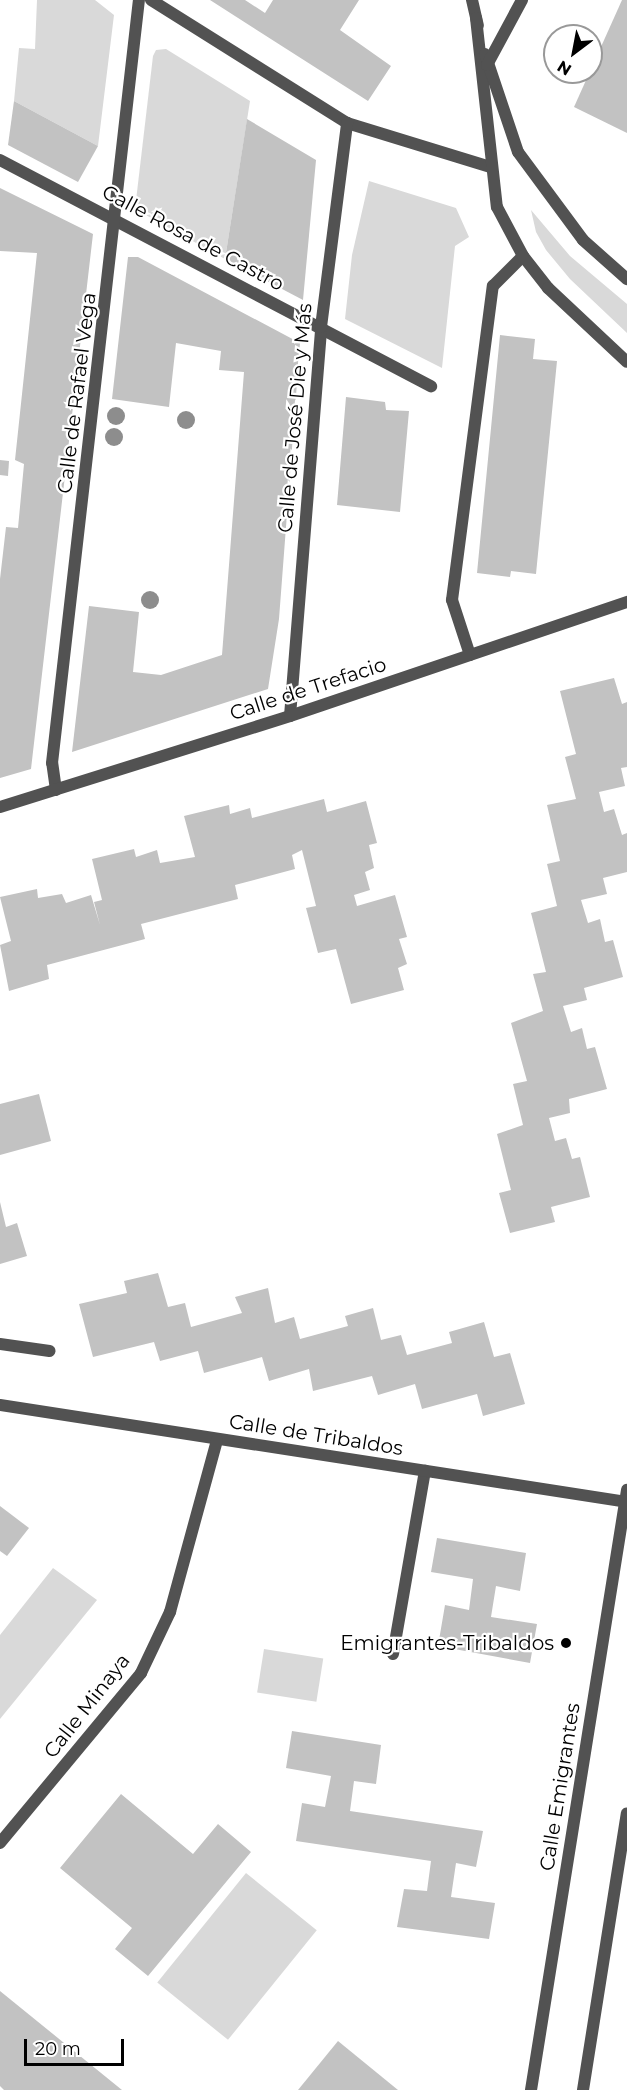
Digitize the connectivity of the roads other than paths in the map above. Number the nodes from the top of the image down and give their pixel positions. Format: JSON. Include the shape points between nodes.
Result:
{"nodes":[{"id":1,"x":139,"y":0,"type":"edge"},
{"id":2,"x":151,"y":0,"type":"edge"},
{"id":3,"x":472,"y":0,"type":"edge"},
{"id":4,"x":522,"y":0,"type":"edge"},
{"id":5,"x":476,"y":18,"type":"junction"},
{"id":6,"x":487,"y":65,"type":"junction"},
{"id":7,"x":347,"y":123,"type":"junction"},
{"id":8,"x":0,"y":160,"type":"edge"},
{"id":9,"x":490,"y":166,"type":"junction"},
{"id":10,"x":117,"y":219,"type":"junction"},
{"id":11,"x":523,"y":256,"type":"junction"},
{"id":12,"x":627,"y":279,"type":"edge"},
{"id":13,"x":321,"y":327,"type":"junction"},
{"id":14,"x":627,"y":363,"type":"edge"},
{"id":15,"x":431,"y":386,"type":"dead end"},
{"id":16,"x":627,"y":602,"type":"edge"},
{"id":17,"x":470,"y":655,"type":"junction"},
{"id":18,"x":290,"y":716,"type":"junction"},
{"id":19,"x":56,"y":790,"type":"junction"},
{"id":20,"x":0,"y":807,"type":"edge"},
{"id":21,"x":0,"y":1344,"type":"edge"},
{"id":22,"x":50,"y":1351,"type":"dead end"},
{"id":23,"x":0,"y":1405,"type":"edge"},
{"id":24,"x":217,"y":1440,"type":"junction"},
{"id":25,"x":425,"y":1471,"type":"junction"},
{"id":26,"x":626,"y":1498,"type":"edge"},
{"id":27,"x":393,"y":1654,"type":"dead end"},
{"id":28,"x":627,"y":1813,"type":"edge"},
{"id":29,"x":0,"y":1843,"type":"edge"},
{"id":30,"x":531,"y":2090,"type":"edge"},
{"id":31,"x":583,"y":2090,"type":"edge"}],
"edges":[{"from":1,"to":10,"type":"street","name":"Calle de Rafael Vega"},
{"from":2,"to":7,"type":"street"},
{"from":3,"to":5,"type":"street"},
{"from":4,"to":6,"type":"street"},
{"from":5,"to":6,"type":"street"},
{"from":5,"to":9,"type":"street"},
{"from":6,"to":12,"type":"street","via":[[518,152],[584,240]]},
{"from":7,"to":9,"type":"street"},
{"from":7,"to":13,"type":"street","name":"Calle de José Die y Más"},
{"from":8,"to":10,"type":"street","name":"Calle Rosa de Castro"},
{"from":9,"to":11,"type":"street","via":[[497,207]]},
{"from":10,"to":13,"type":"street","name":"Calle Rosa de Castro"},
{"from":10,"to":19,"type":"street","name":"Calle de Rafael Vega","via":[[52,763]]},
{"from":11,"to":14,"type":"street","via":[[578,319]]},
{"from":11,"to":17,"type":"street","via":[[493,286],[452,600]]},
{"from":13,"to":15,"type":"street","name":"Calle Rosa de Castro"},
{"from":13,"to":18,"type":"street","name":"Calle de José Die y Más"},
{"from":16,"to":17,"type":"street","name":"Calle de Trefacio"},
{"from":17,"to":18,"type":"street","name":"Calle de Trefacio"},
{"from":18,"to":19,"type":"street","name":"Calle de Trefacio"},
{"from":19,"to":20,"type":"street","name":"Calle de Trefacio"},
{"from":21,"to":22,"type":"street"},
{"from":23,"to":24,"type":"street","name":"Calle de Tribaldos"},
{"from":24,"to":25,"type":"street","name":"Calle de Tribaldos"},
{"from":24,"to":29,"type":"street","name":"Calle Minaya","via":[[170,1612],[141,1673]]},
{"from":25,"to":26,"type":"street","name":"Calle de Tribaldos"},
{"from":25,"to":27,"type":"street"},
{"from":26,"to":30,"type":"street","name":"Calle Emigrantes"},
{"from":28,"to":31,"type":"street"}]}
